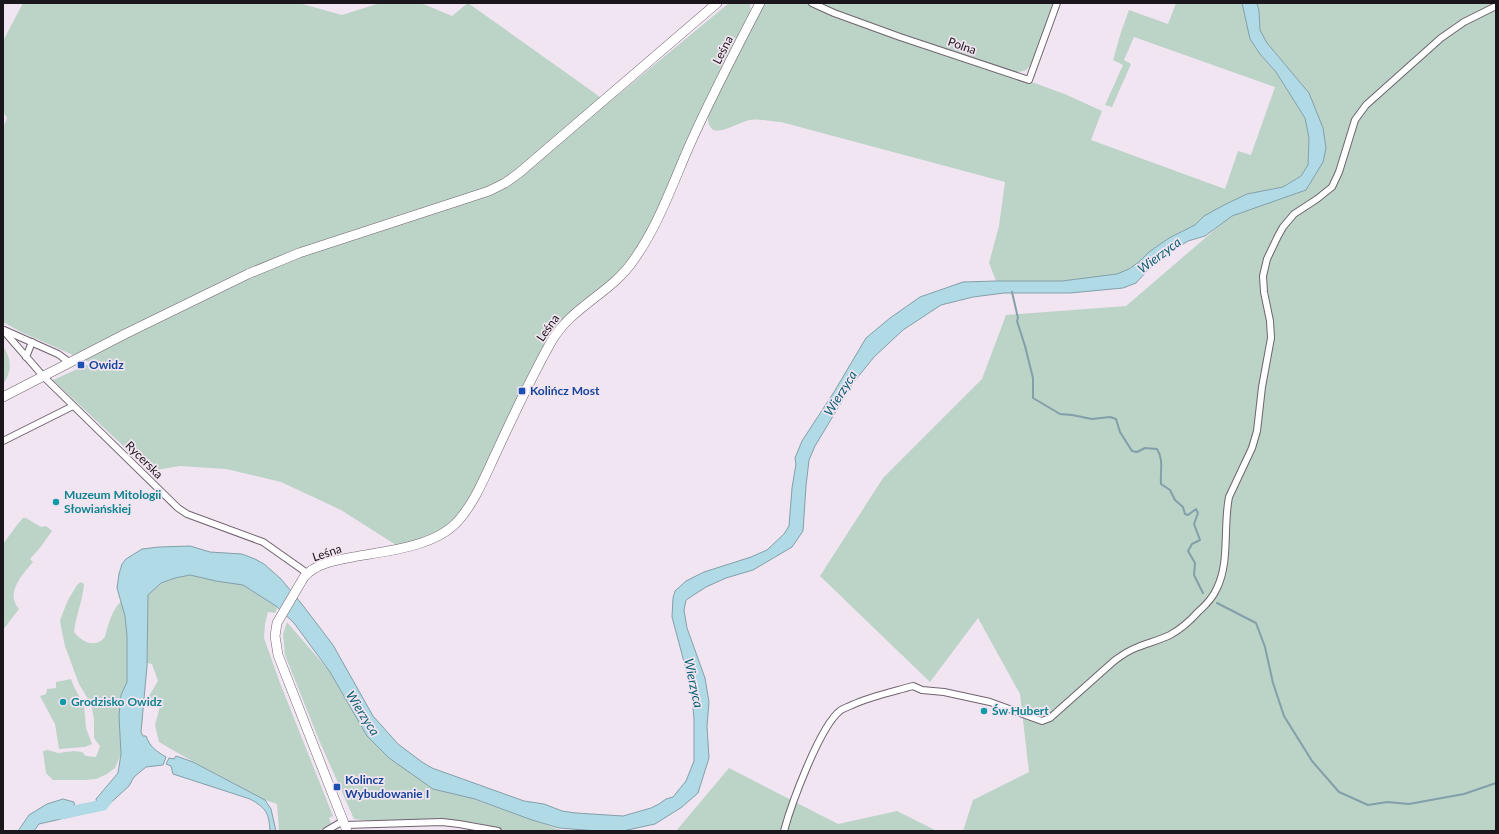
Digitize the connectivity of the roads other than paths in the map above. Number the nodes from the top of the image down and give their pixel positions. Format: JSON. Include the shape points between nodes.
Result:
{"nodes":[{"id":1,"x":717,"y":3,"type":"edge"},
{"id":2,"x":760,"y":3,"type":"edge"},
{"id":3,"x":812,"y":3,"type":"edge"},
{"id":4,"x":1057,"y":3,"type":"edge"},
{"id":5,"x":1496,"y":6,"type":"edge"},
{"id":6,"x":3,"y":330,"type":"edge"},
{"id":7,"x":32,"y":342,"type":"junction"},
{"id":8,"x":26,"y":357,"type":"junction"},
{"id":9,"x":69,"y":362,"type":"junction"},
{"id":10,"x":43,"y":376,"type":"junction"},
{"id":11,"x":3,"y":397,"type":"edge"},
{"id":12,"x":73,"y":406,"type":"junction"},
{"id":13,"x":3,"y":441,"type":"edge"},
{"id":14,"x":307,"y":573,"type":"junction"},
{"id":15,"x":395,"y":824,"type":"junction"},
{"id":16,"x":345,"y":826,"type":"edge"},
{"id":17,"x":326,"y":831,"type":"edge"},
{"id":18,"x":398,"y":831,"type":"edge"},
{"id":19,"x":498,"y":831,"type":"edge"},
{"id":20,"x":784,"y":831,"type":"edge"}],
"edges":[{"from":1,"to":9,"type":"street","via":[[506,183],[489,191],[273,263]]},
{"from":2,"to":14,"type":"street","name":"Leśna","via":[[702,118],[644,243],[620,276],[559,329],[542,358],[484,480],[459,520],[445,532],[422,543],[339,560]]},
{"from":3,"to":4,"type":"street","name":"Polna","via":[[885,32],[1029,80]]},
{"from":5,"to":20,"type":"street","via":[[1464,22],[1441,38],[1366,105],[1355,120],[1340,172],[1332,187],[1294,214],[1278,236],[1262,276],[1271,338],[1257,431],[1252,448],[1229,497],[1221,579],[1207,604],[1181,628],[1168,636],[1125,653],[1050,718],[1042,721],[990,702],[922,690],[913,686],[880,694],[841,710],[823,735],[800,786]]},
{"from":6,"to":7,"type":"street"},
{"from":6,"to":8,"type":"street","name":"Rycerska"},
{"from":7,"to":8,"type":"street"},
{"from":7,"to":9,"type":"street"},
{"from":8,"to":10,"type":"street","name":"Rycerska"},
{"from":9,"to":10,"type":"street"},
{"from":10,"to":11,"type":"street"},
{"from":10,"to":12,"type":"street","name":"Rycerska"},
{"from":12,"to":13,"type":"street"},
{"from":12,"to":14,"type":"street","name":"Rycerska","via":[[178,508],[187,514],[263,542]]},
{"from":14,"to":16,"type":"street","name":"Leśna","via":[[277,623],[275,636],[278,655]]},
{"from":15,"to":16,"type":"street"},
{"from":15,"to":18,"type":"street"},
{"from":15,"to":19,"type":"street","via":[[442,822]]},
{"from":16,"to":17,"type":"street"}]}
